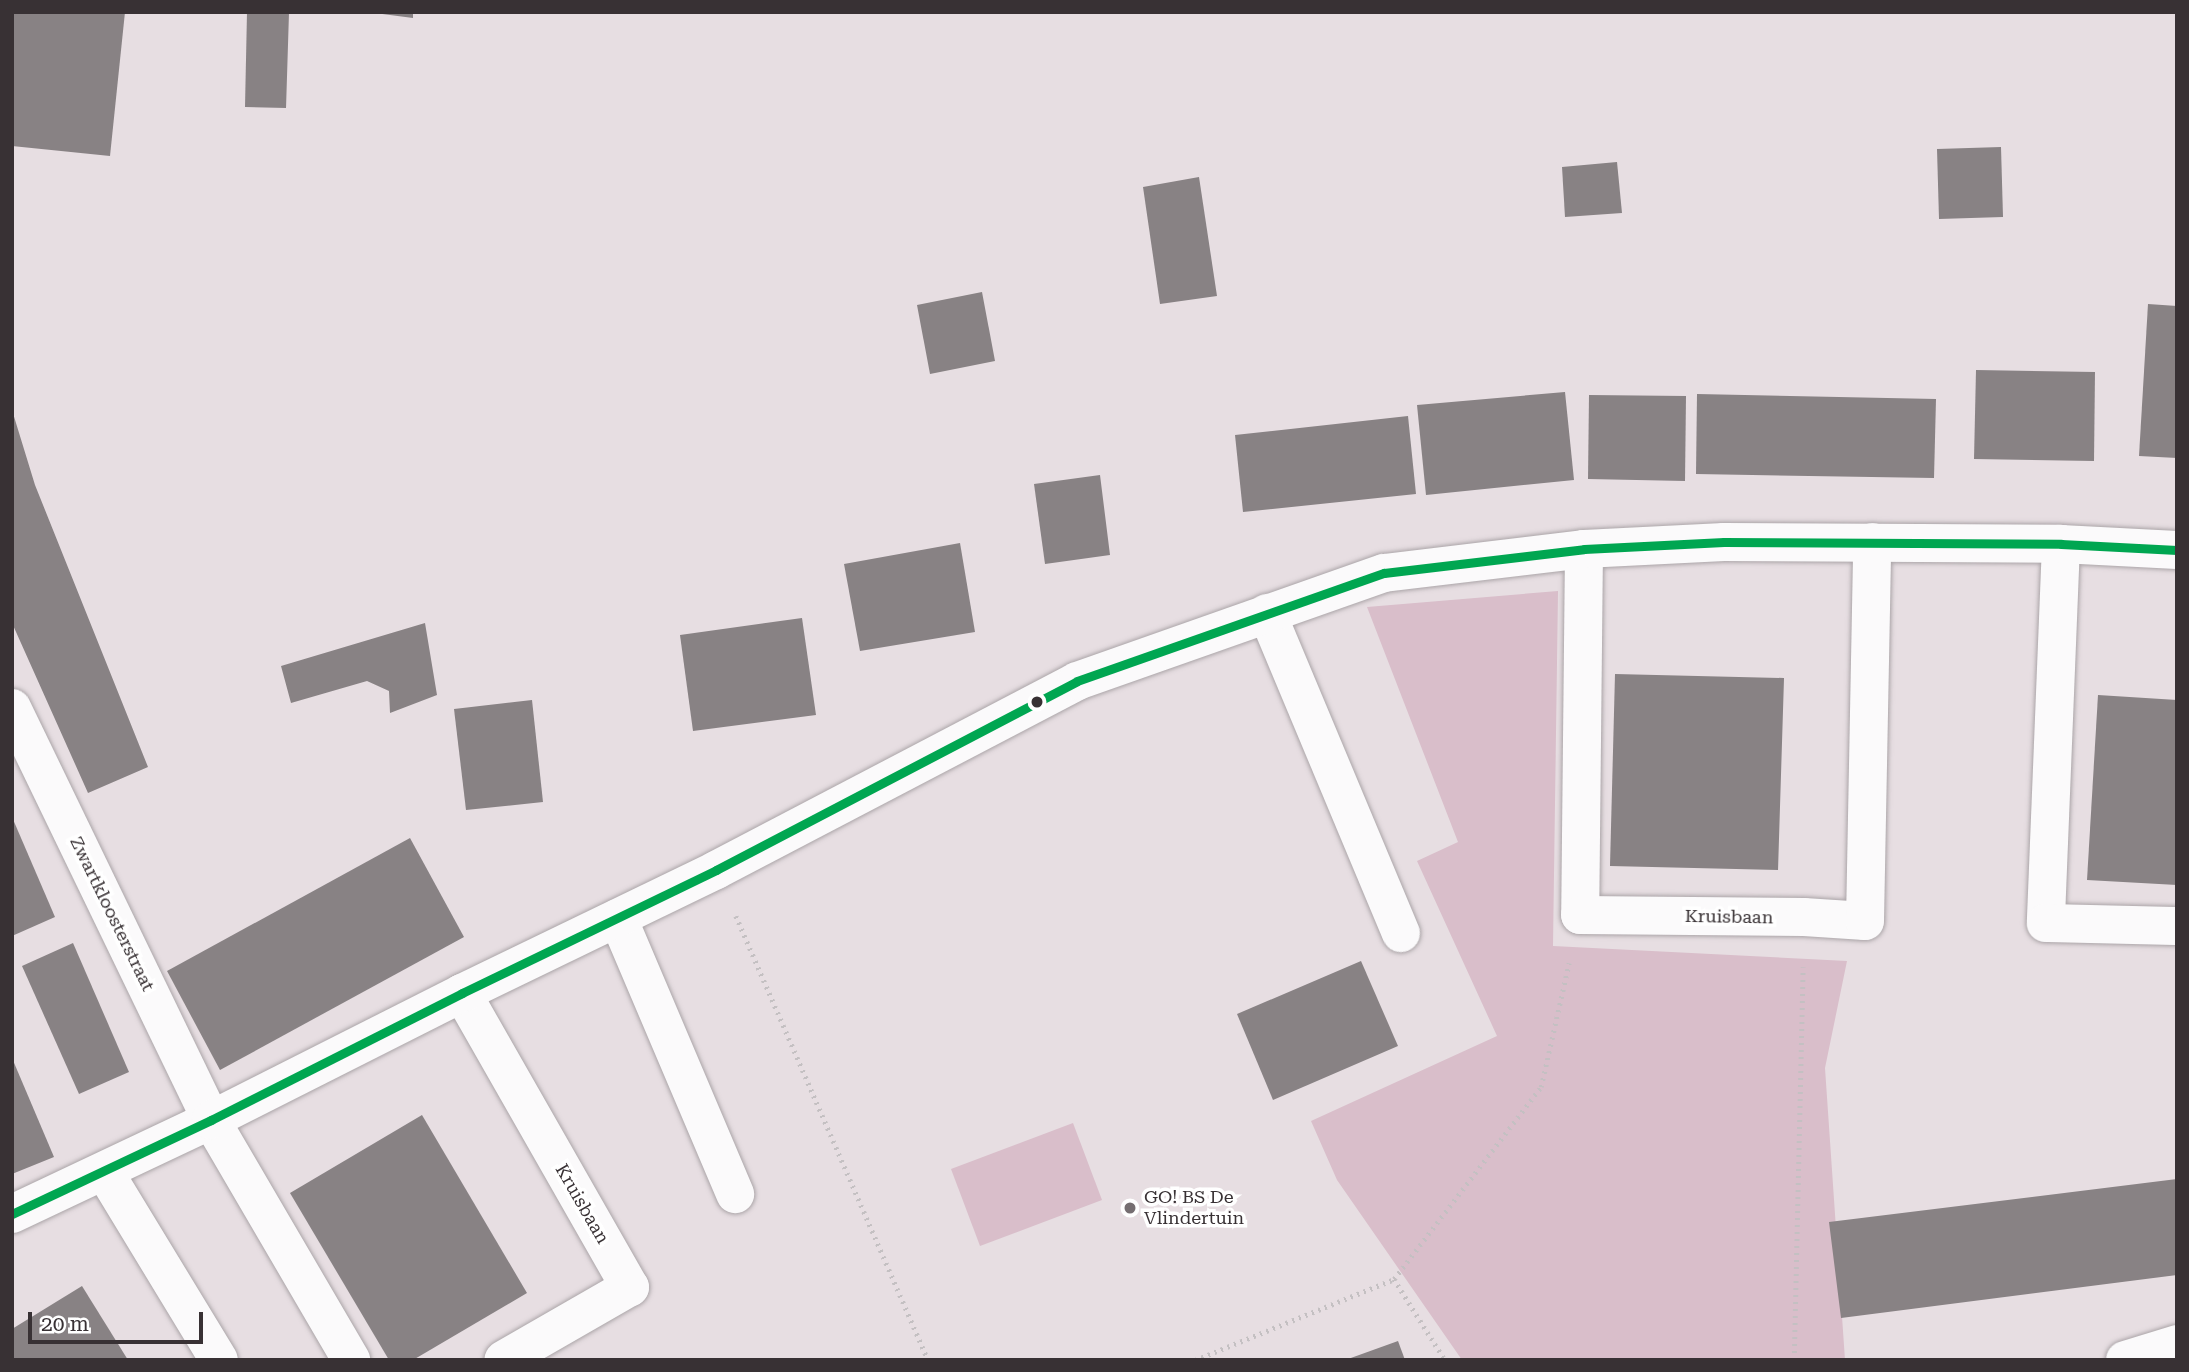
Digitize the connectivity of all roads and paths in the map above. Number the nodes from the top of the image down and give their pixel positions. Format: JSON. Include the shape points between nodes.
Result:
{"nodes":[{"id":1,"x":1872,"y":542,"type":"junction"},
{"id":2,"x":2061,"y":544,"type":"junction"},
{"id":3,"x":1584,"y":549,"type":"junction"},
{"id":4,"x":2177,"y":550,"type":"edge"},
{"id":5,"x":1267,"y":613,"type":"junction"},
{"id":6,"x":12,"y":708,"type":"edge"},
{"id":7,"x":716,"y":870,"type":"junction"},
{"id":8,"x":1580,"y":915,"type":"junction"},
{"id":9,"x":1804,"y":917,"type":"junction"},
{"id":10,"x":618,"y":918,"type":"junction"},
{"id":11,"x":2177,"y":926,"type":"edge"},
{"id":12,"x":1401,"y":933,"type":"dead end"},
{"id":13,"x":462,"y":993,"type":"junction"},
{"id":14,"x":211,"y":1121,"type":"junction"},
{"id":15,"x":104,"y":1171,"type":"junction"},
{"id":16,"x":735,"y":1194,"type":"dead end"},
{"id":17,"x":12,"y":1214,"type":"edge"},
{"id":18,"x":1394,"y":1279,"type":"junction"},
{"id":19,"x":2177,"y":1345,"type":"edge"},
{"id":20,"x":219,"y":1360,"type":"edge"},
{"id":21,"x":351,"y":1360,"type":"edge"},
{"id":22,"x":503,"y":1360,"type":"edge"},
{"id":23,"x":928,"y":1360,"type":"edge"},
{"id":24,"x":1195,"y":1360,"type":"edge"},
{"id":25,"x":1445,"y":1360,"type":"edge"},
{"id":26,"x":1794,"y":1360,"type":"edge"},
{"id":27,"x":2125,"y":1360,"type":"edge"}],
"edges":[{"from":1,"to":2,"type":"street"},
{"from":1,"to":3,"type":"street","via":[[1724,542]]},
{"from":1,"to":9,"type":"street","name":"Kruisbaan","via":[[1865,921]]},
{"from":2,"to":4,"type":"street"},
{"from":2,"to":11,"type":"street","via":[[2046,923]]},
{"from":3,"to":5,"type":"street","via":[[1384,573]]},
{"from":3,"to":8,"type":"street"},
{"from":5,"to":7,"type":"street","via":[[1077,681]]},
{"from":5,"to":12,"type":"street"},
{"from":6,"to":14,"type":"street","name":"Zwartkloosterstraat"},
{"from":7,"to":10,"type":"street"},
{"from":7,"to":23,"type":"path"},
{"from":8,"to":9,"type":"street","name":"Kruisbaan"},
{"from":8,"to":18,"type":"path","via":[[1541,1087]]},
{"from":9,"to":26,"type":"path"},
{"from":10,"to":13,"type":"street"},
{"from":10,"to":16,"type":"street"},
{"from":13,"to":14,"type":"street"},
{"from":13,"to":22,"type":"street","name":"Kruisbaan","via":[[630,1287]]},
{"from":14,"to":15,"type":"street"},
{"from":14,"to":21,"type":"street"},
{"from":15,"to":17,"type":"street"},
{"from":15,"to":20,"type":"street"},
{"from":18,"to":24,"type":"path"},
{"from":18,"to":25,"type":"path"},
{"from":19,"to":27,"type":"street"}]}
